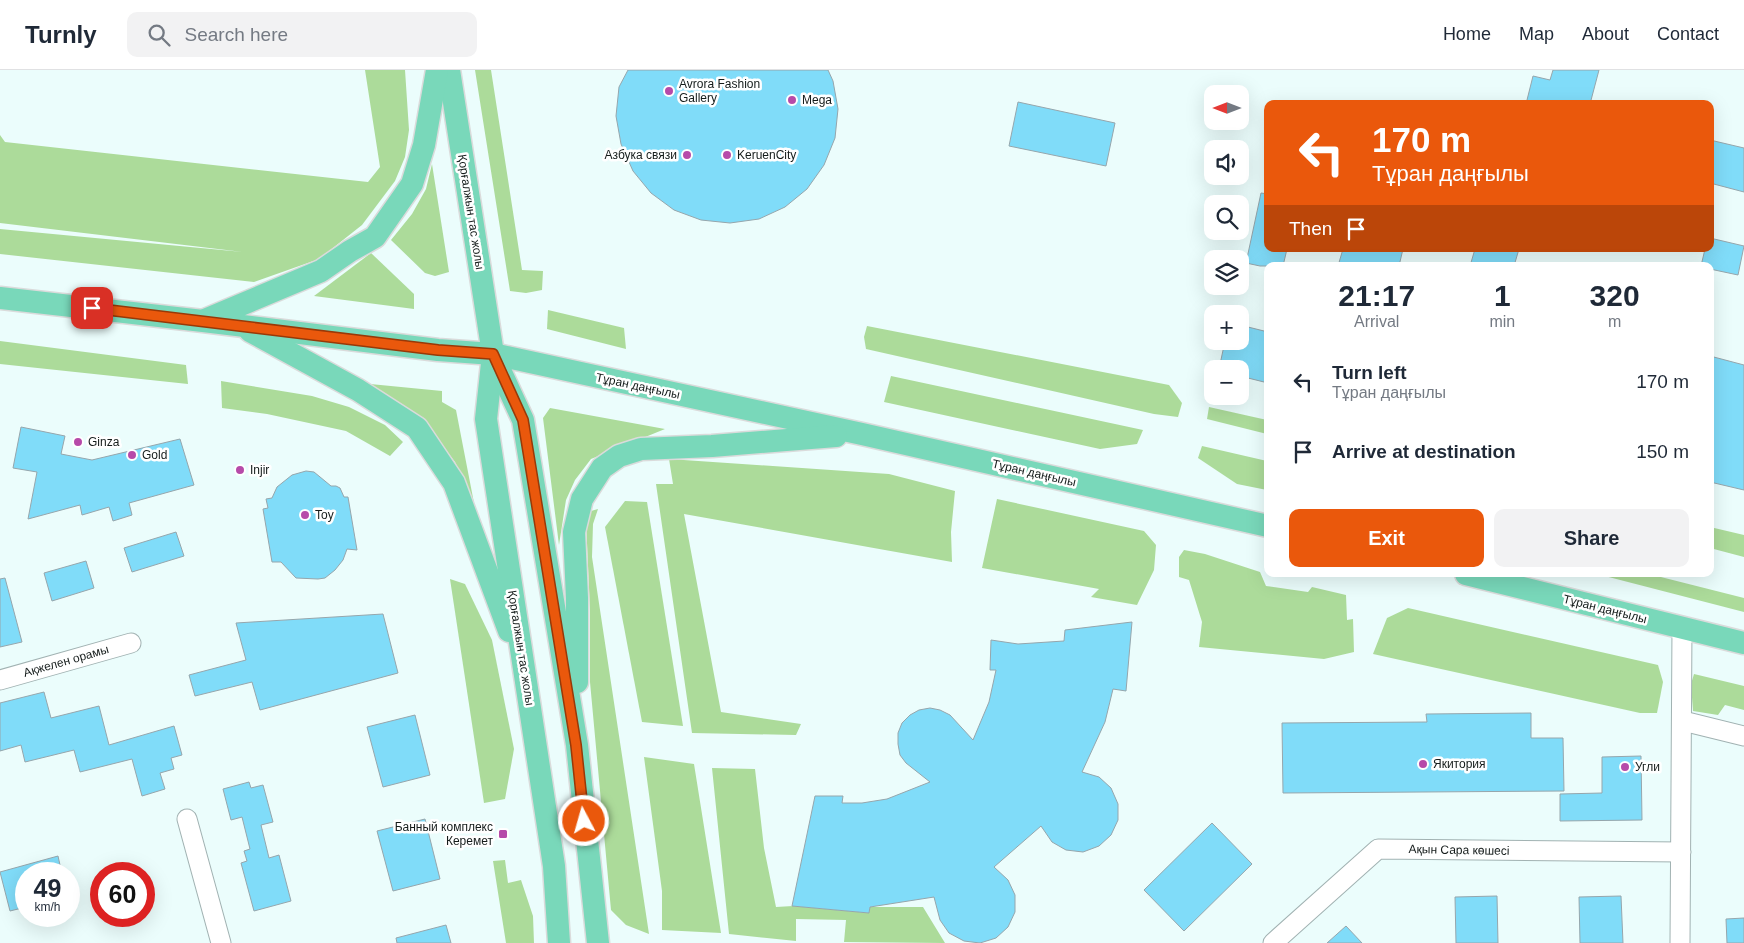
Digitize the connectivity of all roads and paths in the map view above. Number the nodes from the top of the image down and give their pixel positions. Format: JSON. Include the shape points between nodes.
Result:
{"nodes":[{"id":1,"x":437,"y":70,"type":"edge"},
{"id":2,"x":449,"y":70,"type":"edge"},
{"id":3,"x":0,"y":298,"type":"edge"},
{"id":4,"x":203,"y":320,"type":"junction"},
{"id":5,"x":238,"y":325,"type":"junction"},
{"id":6,"x":493,"y":354,"type":"junction"},
{"id":7,"x":862,"y":434,"type":"junction"},
{"id":8,"x":1264,"y":525,"type":"edge"},
{"id":9,"x":1478,"y":577,"type":"edge"},
{"id":10,"x":1682,"y":628,"type":"junction"},
{"id":11,"x":131,"y":643,"type":"dead end"},
{"id":12,"x":1744,"y":643,"type":"edge"},
{"id":13,"x":525,"y":676,"type":"junction"},
{"id":14,"x":0,"y":680,"type":"edge"},
{"id":15,"x":1683,"y":721,"type":"junction"},
{"id":16,"x":1744,"y":736,"type":"edge"},
{"id":17,"x":576,"y":745,"type":"junction"},
{"id":18,"x":187,"y":819,"type":"dead end"},
{"id":19,"x":1681,"y":852,"type":"junction"},
{"id":20,"x":221,"y":943,"type":"edge"},
{"id":21,"x":558,"y":943,"type":"edge"},
{"id":22,"x":598,"y":943,"type":"edge"},
{"id":23,"x":1273,"y":943,"type":"edge"},
{"id":24,"x":1680,"y":943,"type":"edge"}],
"edges":[{"from":1,"to":4,"type":"main road","via":[[424,145],[412,184],[375,237],[321,271]]},
{"from":2,"to":6,"type":"main road","name":"Қорғалжын тас жолы"},
{"from":3,"to":4,"type":"main road","name":"Тұран даңғылы"},
{"from":4,"to":5,"type":"main road","name":"Тұран даңғылы"},
{"from":5,"to":6,"type":"main road","name":"Тұран даңғылы"},
{"from":5,"to":13,"type":"main road","via":[[358,390],[417,428],[454,483]]},
{"from":6,"to":7,"type":"main road","name":"Тұран даңғылы"},
{"from":6,"to":13,"type":"main road","name":"Қорғалжын тас жолы","via":[[486,419]]},
{"from":6,"to":17,"type":"main road","name":"Қорғалжын тас жолы","via":[[523,420]]},
{"from":7,"to":8,"type":"main road","name":"Тұран даңғылы"},
{"from":7,"to":17,"type":"main road","via":[[641,449],[620,456],[602,468],[582,499],[574,532],[578,598]]},
{"from":9,"to":10,"type":"main road","name":"Тұран даңғылы"},
{"from":10,"to":12,"type":"main road","name":"Тұран даңғылы"},
{"from":10,"to":15,"type":"street"},
{"from":11,"to":14,"type":"street","name":"Ақжелен орамы"},
{"from":13,"to":21,"type":"main road","name":"Қорғалжын тас жолы","via":[[554,866]]},
{"from":15,"to":16,"type":"street"},
{"from":15,"to":19,"type":"street"},
{"from":17,"to":22,"type":"main road","name":"Қорғалжын тас жолы"},
{"from":18,"to":20,"type":"street"},
{"from":19,"to":23,"type":"street","name":"Ақын Сара көшесі","via":[[1378,849]]},
{"from":19,"to":24,"type":"street"}]}
